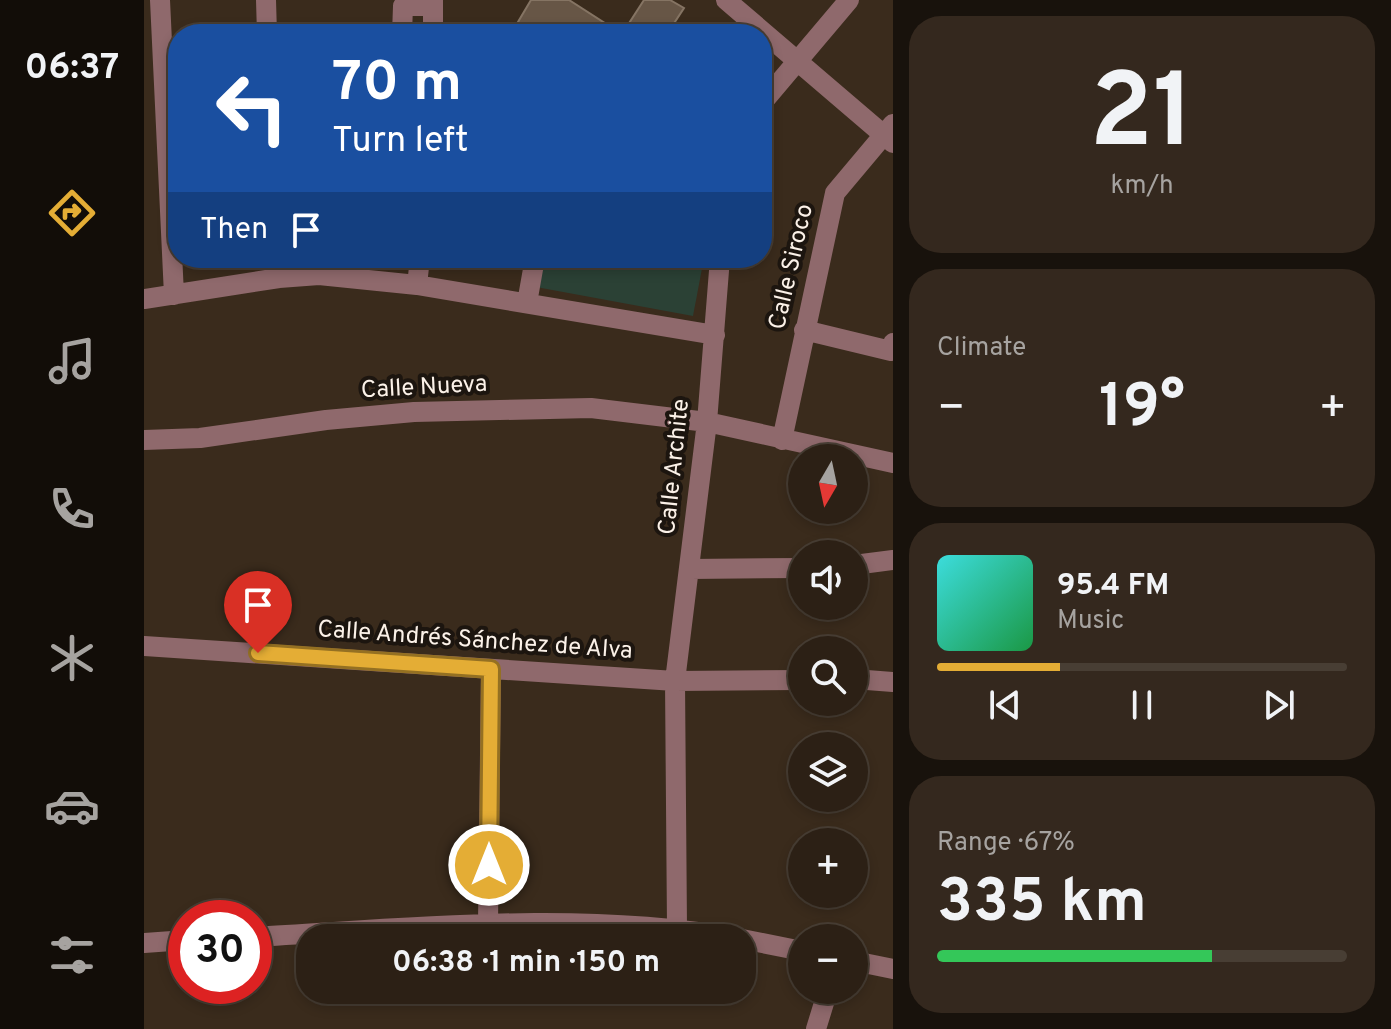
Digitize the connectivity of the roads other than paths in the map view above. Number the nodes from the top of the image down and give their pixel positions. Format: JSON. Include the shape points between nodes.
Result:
{"nodes":[{"id":1,"x":160,"y":0,"type":"edge"},
{"id":2,"x":266,"y":0,"type":"edge"},
{"id":3,"x":726,"y":0,"type":"edge"},
{"id":4,"x":849,"y":0,"type":"edge"},
{"id":5,"x":433,"y":3,"type":"edge"},
{"id":6,"x":267,"y":24,"type":"edge"},
{"id":7,"x":402,"y":24,"type":"edge"},
{"id":8,"x":433,"y":24,"type":"edge"},
{"id":9,"x":754,"y":24,"type":"edge"},
{"id":10,"x":772,"y":39,"type":"edge"},
{"id":11,"x":796,"y":59,"type":"junction"},
{"id":12,"x":772,"y":90,"type":"edge"},
{"id":13,"x":890,"y":134,"type":"edge"},
{"id":14,"x":168,"y":169,"type":"edge"},
{"id":15,"x":173,"y":268,"type":"edge"},
{"id":16,"x":278,"y":268,"type":"edge"},
{"id":17,"x":419,"y":268,"type":"edge"},
{"id":18,"x":533,"y":268,"type":"edge"},
{"id":19,"x":719,"y":268,"type":"edge"},
{"id":20,"x":417,"y":285,"type":"junction"},
{"id":21,"x":174,"y":295,"type":"junction"},
{"id":22,"x":144,"y":299,"type":"edge"},
{"id":23,"x":527,"y":303,"type":"junction"},
{"id":24,"x":804,"y":330,"type":"junction"},
{"id":25,"x":715,"y":335,"type":"junction"},
{"id":26,"x":893,"y":343,"type":"edge"},
{"id":27,"x":707,"y":422,"type":"junction"},
{"id":28,"x":144,"y":440,"type":"edge"},
{"id":29,"x":782,"y":440,"type":"junction"},
{"id":30,"x":893,"y":463,"type":"edge"},
{"id":31,"x":893,"y":560,"type":"edge"},
{"id":32,"x":868,"y":563,"type":"edge"},
{"id":33,"x":788,"y":568,"type":"edge"},
{"id":34,"x":690,"y":569,"type":"junction"},
{"id":35,"x":144,"y":646,"type":"edge"},
{"id":36,"x":491,"y":669,"type":"junction"},
{"id":37,"x":788,"y":680,"type":"edge"},
{"id":38,"x":868,"y":680,"type":"edge"},
{"id":39,"x":675,"y":681,"type":"junction"},
{"id":40,"x":893,"y":682,"type":"edge"},
{"id":41,"x":488,"y":924,"type":"edge"},
{"id":42,"x":677,"y":924,"type":"edge"},
{"id":43,"x":296,"y":935,"type":"edge"},
{"id":44,"x":272,"y":936,"type":"edge"},
{"id":45,"x":168,"y":941,"type":"edge"},
{"id":46,"x":756,"y":941,"type":"edge"},
{"id":47,"x":144,"y":943,"type":"edge"},
{"id":48,"x":788,"y":948,"type":"edge"},
{"id":49,"x":868,"y":964,"type":"edge"},
{"id":50,"x":893,"y":969,"type":"edge"},
{"id":51,"x":824,"y":1004,"type":"edge"},
{"id":52,"x":816,"y":1029,"type":"edge"}],
"edges":[{"from":1,"to":14,"type":"street"},
{"from":2,"to":6,"type":"street"},
{"from":3,"to":9,"type":"street"},
{"from":4,"to":11,"type":"street"},
{"from":5,"to":7,"type":"street","via":[[403,6]]},
{"from":5,"to":8,"type":"street"},
{"from":10,"to":11,"type":"street"},
{"from":11,"to":12,"type":"street"},
{"from":11,"to":13,"type":"street"},
{"from":13,"to":24,"type":"street","name":"Calle Siroco","via":[[835,193]]},
{"from":15,"to":21,"type":"street"},
{"from":16,"to":20,"type":"street"},
{"from":16,"to":21,"type":"street"},
{"from":17,"to":20,"type":"street"},
{"from":18,"to":23,"type":"street"},
{"from":19,"to":25,"type":"street","name":"Calle Archite"},
{"from":20,"to":23,"type":"street"},
{"from":21,"to":22,"type":"street"},
{"from":23,"to":25,"type":"street"},
{"from":24,"to":26,"type":"street","via":[[891,351]]},
{"from":24,"to":29,"type":"street","name":"Calle Siroco"},
{"from":25,"to":27,"type":"street","name":"Calle Archite"},
{"from":27,"to":28,"type":"street","name":"Calle Nueva","via":[[591,408],[414,412]]},
{"from":27,"to":29,"type":"street","name":"Calle Nueva"},
{"from":27,"to":34,"type":"street","name":"Calle Archite"},
{"from":29,"to":30,"type":"street","name":"Calle Nueva"},
{"from":31,"to":32,"type":"street"},
{"from":33,"to":34,"type":"street"},
{"from":34,"to":39,"type":"street","name":"Calle Archite"},
{"from":35,"to":36,"type":"street","name":"Calle Andrés Sánchez de Alva"},
{"from":36,"to":39,"type":"street","name":"Calle Andrés Sánchez de Alva"},
{"from":36,"to":41,"type":"street"},
{"from":37,"to":39,"type":"street","name":"Calle Andrés Sánchez de Alva"},
{"from":38,"to":40,"type":"street"},
{"from":39,"to":42,"type":"street","name":"Calle Archite"},
{"from":43,"to":44,"type":"street"},
{"from":45,"to":47,"type":"street"},
{"from":46,"to":48,"type":"street"},
{"from":49,"to":50,"type":"street"},
{"from":51,"to":52,"type":"street"}]}
